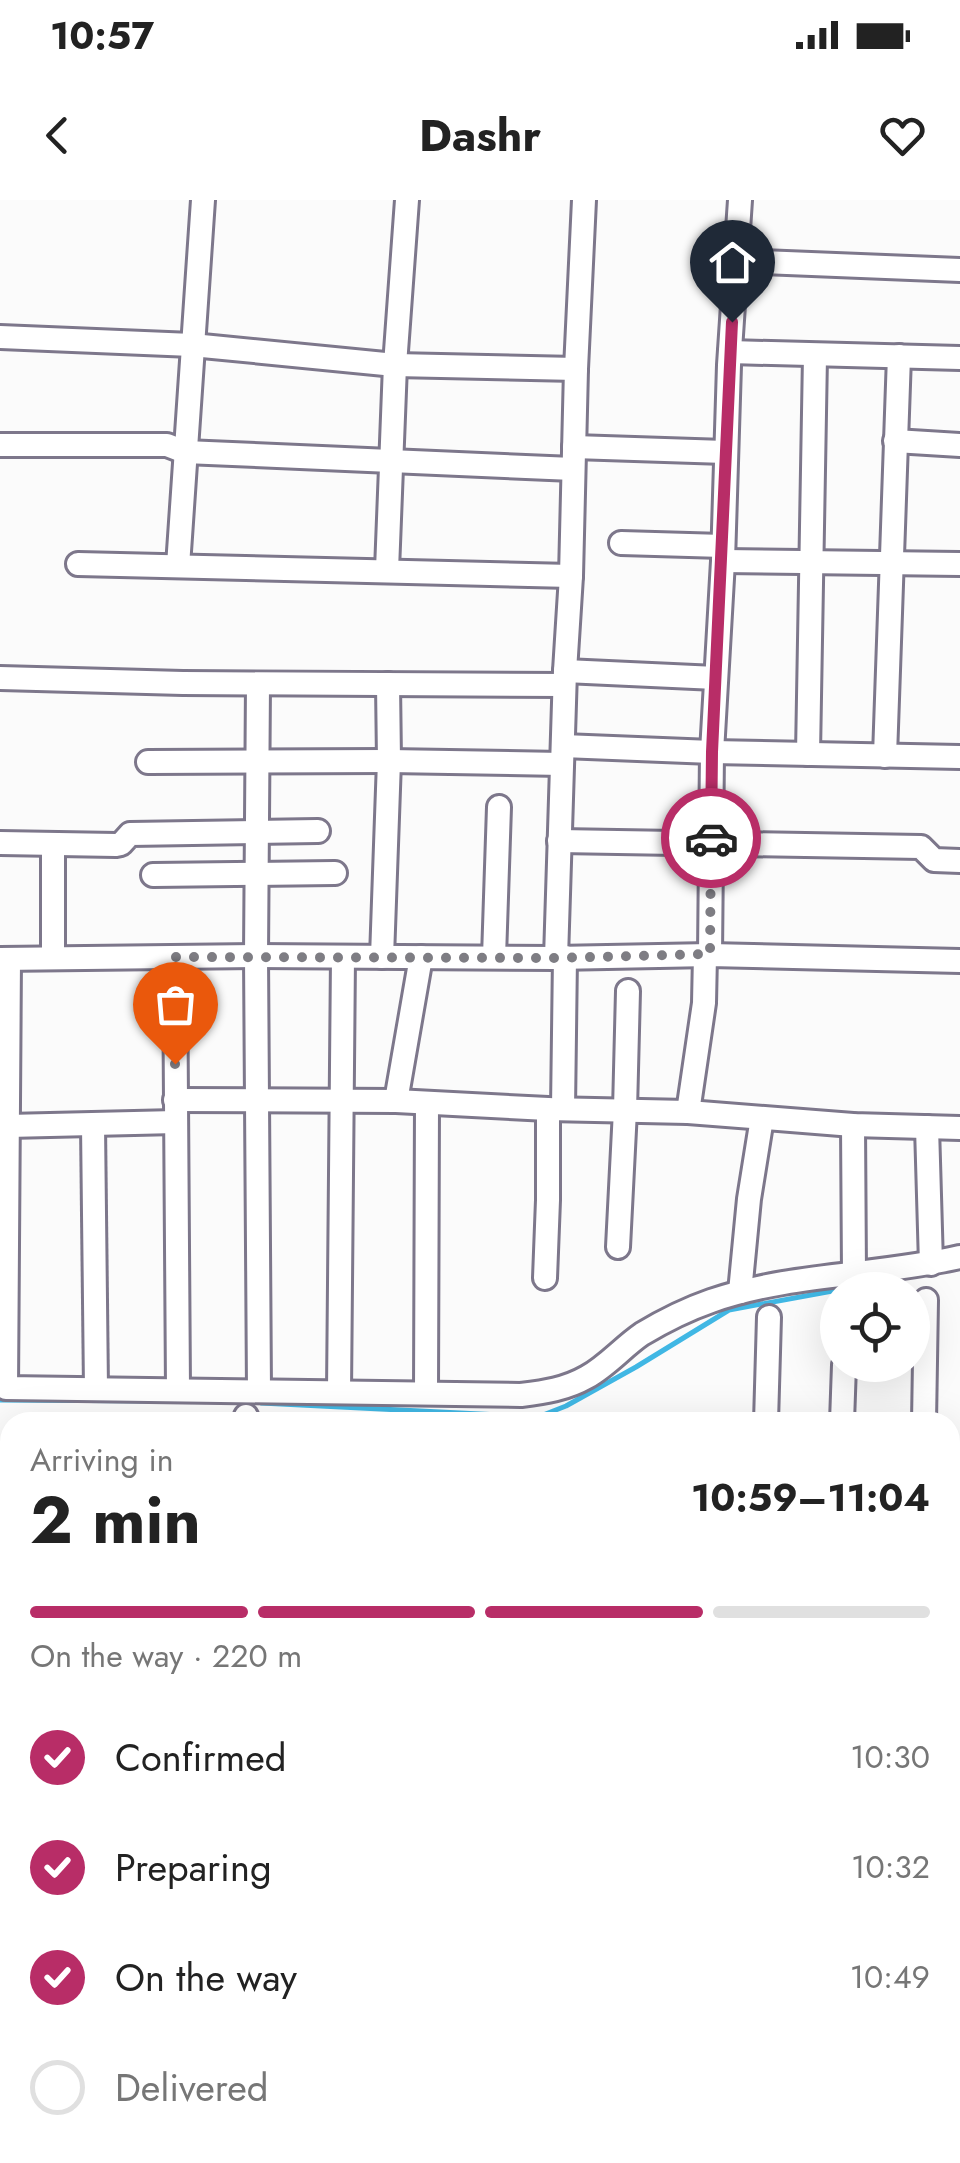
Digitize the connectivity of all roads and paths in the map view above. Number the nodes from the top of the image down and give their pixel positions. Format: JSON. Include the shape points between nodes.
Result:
{"nodes":[{"id":1,"x":203,"y":200,"type":"edge"},
{"id":2,"x":407,"y":200,"type":"edge"},
{"id":3,"x":584,"y":200,"type":"edge"},
{"id":4,"x":740,"y":200,"type":"edge"},
{"id":5,"x":736,"y":261,"type":"junction"},
{"id":6,"x":960,"y":270,"type":"edge"},
{"id":7,"x":0,"y":336,"type":"edge"},
{"id":8,"x":192,"y":345,"type":"junction"},
{"id":9,"x":730,"y":352,"type":"junction"},
{"id":10,"x":816,"y":356,"type":"junction"},
{"id":11,"x":898,"y":356,"type":"junction"},
{"id":12,"x":960,"y":358,"type":"edge"},
{"id":13,"x":396,"y":365,"type":"junction"},
{"id":14,"x":576,"y":369,"type":"junction"},
{"id":15,"x":895,"y":441,"type":"junction"},
{"id":16,"x":0,"y":445,"type":"edge"},
{"id":17,"x":960,"y":446,"type":"edge"},
{"id":18,"x":184,"y":452,"type":"junction"},
{"id":19,"x":725,"y":452,"type":"junction"},
{"id":20,"x":574,"y":458,"type":"junction"},
{"id":21,"x":390,"y":461,"type":"junction"},
{"id":22,"x":621,"y":543,"type":"dead end"},
{"id":23,"x":723,"y":553,"type":"junction"},
{"id":24,"x":811,"y":562,"type":"junction"},
{"id":25,"x":890,"y":562,"type":"junction"},
{"id":26,"x":78,"y":564,"type":"dead end"},
{"id":27,"x":960,"y":564,"type":"edge"},
{"id":28,"x":178,"y":566,"type":"junction"},
{"id":29,"x":387,"y":570,"type":"junction"},
{"id":30,"x":571,"y":576,"type":"junction"},
{"id":31,"x":0,"y":678,"type":"edge"},
{"id":32,"x":565,"y":678,"type":"junction"},
{"id":33,"x":716,"y":678,"type":"junction"},
{"id":34,"x":258,"y":684,"type":"junction"},
{"id":35,"x":388,"y":684,"type":"junction"},
{"id":36,"x":712,"y":752,"type":"junction"},
{"id":37,"x":808,"y":754,"type":"junction"},
{"id":38,"x":562,"y":755,"type":"junction"},
{"id":39,"x":885,"y":756,"type":"junction"},
{"id":40,"x":960,"y":757,"type":"edge"},
{"id":41,"x":389,"y":760,"type":"junction"},
{"id":42,"x":257,"y":761,"type":"junction"},
{"id":43,"x":148,"y":762,"type":"dead end"},
{"id":44,"x":499,"y":807,"type":"dead end"},
{"id":45,"x":256,"y":832,"type":"junction"},
{"id":46,"x":318,"y":832,"type":"dead end"},
{"id":47,"x":560,"y":842,"type":"junction"},
{"id":48,"x":711,"y":842,"type":"junction"},
{"id":49,"x":0,"y":843,"type":"edge"},
{"id":50,"x":54,"y":844,"type":"junction"},
{"id":51,"x":960,"y":861,"type":"edge"},
{"id":52,"x":335,"y":873,"type":"dead end"},
{"id":53,"x":256,"y":874,"type":"junction"},
{"id":54,"x":153,"y":875,"type":"dead end"},
{"id":55,"x":707,"y":954,"type":"junction"},
{"id":56,"x":256,"y":956,"type":"junction"},
{"id":57,"x":175,"y":957,"type":"junction"},
{"id":58,"x":342,"y":957,"type":"junction"},
{"id":59,"x":382,"y":957,"type":"junction"},
{"id":60,"x":421,"y":957,"type":"junction"},
{"id":61,"x":494,"y":957,"type":"junction"},
{"id":62,"x":54,"y":958,"type":"junction"},
{"id":63,"x":560,"y":958,"type":"junction"},
{"id":64,"x":5,"y":959,"type":"edge"},
{"id":65,"x":960,"y":961,"type":"edge"},
{"id":66,"x":628,"y":992,"type":"dead end"},
{"id":67,"x":258,"y":1099,"type":"junction"},
{"id":68,"x":342,"y":1100,"type":"junction"},
{"id":69,"x":396,"y":1101,"type":"junction"},
{"id":70,"x":426,"y":1104,"type":"junction"},
{"id":71,"x":556,"y":1109,"type":"junction"},
{"id":72,"x":625,"y":1110,"type":"junction"},
{"id":73,"x":175,"y":1111,"type":"junction"},
{"id":74,"x":688,"y":1112,"type":"junction"},
{"id":75,"x":762,"y":1118,"type":"junction"},
{"id":76,"x":93,"y":1125,"type":"junction"},
{"id":77,"x":853,"y":1125,"type":"junction"},
{"id":78,"x":927,"y":1127,"type":"junction"},
{"id":79,"x":960,"y":1128,"type":"edge"},
{"id":80,"x":5,"y":1140,"type":"edge"},
{"id":81,"x":618,"y":1247,"type":"dead end"},
{"id":82,"x":960,"y":1256,"type":"edge"},
{"id":83,"x":931,"y":1264,"type":"junction"},
{"id":84,"x":854,"y":1272,"type":"edge"},
{"id":85,"x":869,"y":1272,"type":"edge"},
{"id":86,"x":544,"y":1278,"type":"dead end"},
{"id":87,"x":820,"y":1278,"type":"edge"},
{"id":88,"x":740,"y":1292,"type":"junction"},
{"id":89,"x":769,"y":1317,"type":"dead end"},
{"id":90,"x":843,"y":1382,"type":"edge"},
{"id":91,"x":925,"y":1382,"type":"edge"},
{"id":92,"x":3,"y":1388,"type":"edge"},
{"id":93,"x":96,"y":1389,"type":"junction"},
{"id":94,"x":178,"y":1390,"type":"junction"},
{"id":95,"x":259,"y":1390,"type":"junction"},
{"id":96,"x":339,"y":1392,"type":"junction"},
{"id":97,"x":426,"y":1393,"type":"junction"},
{"id":98,"x":766,"y":1412,"type":"edge"},
{"id":99,"x":842,"y":1412,"type":"edge"},
{"id":100,"x":924,"y":1412,"type":"edge"}],
"edges":[{"from":1,"to":8,"type":"street"},
{"from":2,"to":13,"type":"street"},
{"from":3,"to":14,"type":"street"},
{"from":4,"to":5,"type":"street"},
{"from":5,"to":6,"type":"street"},
{"from":5,"to":9,"type":"street"},
{"from":7,"to":8,"type":"street"},
{"from":8,"to":13,"type":"street"},
{"from":8,"to":18,"type":"street"},
{"from":9,"to":10,"type":"street"},
{"from":9,"to":19,"type":"street"},
{"from":10,"to":11,"type":"street"},
{"from":10,"to":24,"type":"street"},
{"from":11,"to":12,"type":"street"},
{"from":11,"to":15,"type":"street"},
{"from":13,"to":14,"type":"street"},
{"from":13,"to":21,"type":"street"},
{"from":14,"to":20,"type":"street"},
{"from":15,"to":17,"type":"street"},
{"from":15,"to":25,"type":"street"},
{"from":16,"to":18,"type":"street","via":[[167,445]]},
{"from":18,"to":21,"type":"street"},
{"from":18,"to":28,"type":"street"},
{"from":19,"to":20,"type":"street"},
{"from":19,"to":23,"type":"street"},
{"from":20,"to":21,"type":"street"},
{"from":20,"to":30,"type":"street"},
{"from":21,"to":29,"type":"street"},
{"from":22,"to":23,"type":"street"},
{"from":23,"to":24,"type":"street"},
{"from":23,"to":33,"type":"street"},
{"from":24,"to":25,"type":"street"},
{"from":24,"to":37,"type":"street"},
{"from":25,"to":27,"type":"street"},
{"from":25,"to":39,"type":"street"},
{"from":26,"to":28,"type":"street"},
{"from":28,"to":29,"type":"street"},
{"from":29,"to":30,"type":"street"},
{"from":30,"to":32,"type":"street"},
{"from":31,"to":34,"type":"street"},
{"from":32,"to":33,"type":"street"},
{"from":32,"to":35,"type":"street"},
{"from":32,"to":38,"type":"street"},
{"from":33,"to":36,"type":"street"},
{"from":34,"to":35,"type":"street"},
{"from":34,"to":42,"type":"street"},
{"from":35,"to":41,"type":"street"},
{"from":36,"to":37,"type":"street"},
{"from":36,"to":38,"type":"street"},
{"from":36,"to":48,"type":"street"},
{"from":37,"to":39,"type":"street"},
{"from":38,"to":41,"type":"street"},
{"from":38,"to":47,"type":"street"},
{"from":39,"to":40,"type":"street"},
{"from":41,"to":42,"type":"street"},
{"from":41,"to":59,"type":"street"},
{"from":42,"to":43,"type":"street"},
{"from":42,"to":45,"type":"street"},
{"from":44,"to":61,"type":"street"},
{"from":45,"to":46,"type":"street"},
{"from":45,"to":50,"type":"street","via":[[130,834],[116,845]]},
{"from":45,"to":53,"type":"street"},
{"from":47,"to":48,"type":"street"},
{"from":47,"to":63,"type":"street"},
{"from":48,"to":51,"type":"street","via":[[921,847],[934,860]]},
{"from":48,"to":55,"type":"street"},
{"from":49,"to":50,"type":"street"},
{"from":50,"to":62,"type":"street"},
{"from":52,"to":53,"type":"street"},
{"from":53,"to":54,"type":"street"},
{"from":53,"to":56,"type":"street"},
{"from":55,"to":63,"type":"street"},
{"from":55,"to":65,"type":"street"},
{"from":55,"to":74,"type":"street"},
{"from":56,"to":57,"type":"street"},
{"from":56,"to":58,"type":"street"},
{"from":56,"to":67,"type":"street"},
{"from":57,"to":62,"type":"street"},
{"from":57,"to":73,"type":"street"},
{"from":58,"to":59,"type":"street"},
{"from":58,"to":68,"type":"street"},
{"from":59,"to":60,"type":"street"},
{"from":60,"to":61,"type":"street"},
{"from":60,"to":69,"type":"street"},
{"from":61,"to":63,"type":"street"},
{"from":62,"to":64,"type":"street"},
{"from":63,"to":71,"type":"street"},
{"from":64,"to":80,"type":"street"},
{"from":66,"to":72,"type":"street"},
{"from":67,"to":68,"type":"street"},
{"from":67,"to":73,"type":"street"},
{"from":67,"to":95,"type":"street"},
{"from":68,"to":69,"type":"street"},
{"from":68,"to":96,"type":"street"},
{"from":69,"to":70,"type":"street"},
{"from":70,"to":71,"type":"street"},
{"from":70,"to":97,"type":"street"},
{"from":71,"to":72,"type":"street"},
{"from":71,"to":86,"type":"street"},
{"from":72,"to":74,"type":"street"},
{"from":72,"to":81,"type":"street"},
{"from":73,"to":76,"type":"street"},
{"from":73,"to":94,"type":"street"},
{"from":74,"to":75,"type":"street"},
{"from":75,"to":77,"type":"street"},
{"from":75,"to":88,"type":"street"},
{"from":76,"to":80,"type":"street"},
{"from":76,"to":93,"type":"street"},
{"from":77,"to":78,"type":"street"},
{"from":77,"to":84,"type":"street"},
{"from":78,"to":79,"type":"street"},
{"from":78,"to":83,"type":"street"},
{"from":80,"to":92,"type":"street"},
{"from":82,"to":83,"type":"street"},
{"from":83,"to":85,"type":"street"},
{"from":87,"to":88,"type":"street"},
{"from":88,"to":97,"type":"street","via":[[642,1334],[590,1376],[556,1390]]},
{"from":89,"to":98,"type":"street"},
{"from":90,"to":99,"type":"street"},
{"from":91,"to":100,"type":"street"},
{"from":92,"to":93,"type":"street"},
{"from":93,"to":94,"type":"street"},
{"from":94,"to":95,"type":"street"},
{"from":95,"to":96,"type":"street"},
{"from":96,"to":97,"type":"street"}]}
